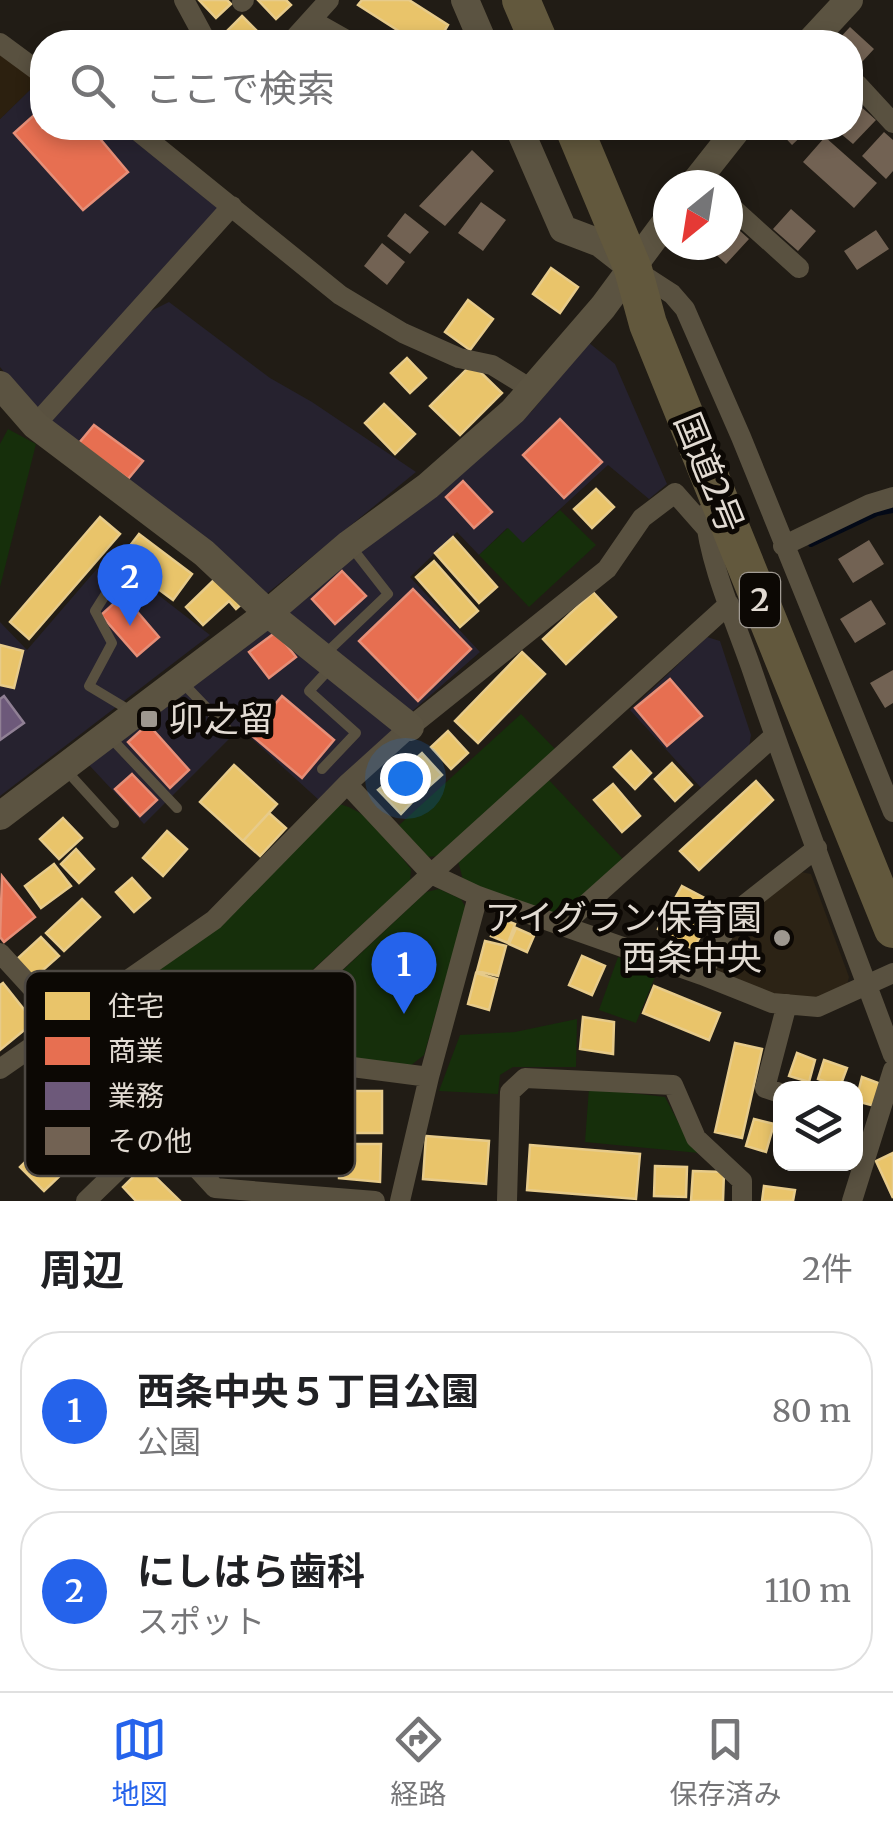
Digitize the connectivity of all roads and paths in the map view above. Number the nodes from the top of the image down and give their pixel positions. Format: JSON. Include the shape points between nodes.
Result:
{"nodes":[{"id":1,"x":184,"y":0,"type":"edge"},
{"id":2,"x":329,"y":0,"type":"edge"},
{"id":3,"x":465,"y":0,"type":"edge"},
{"id":4,"x":522,"y":0,"type":"edge"},
{"id":5,"x":849,"y":0,"type":"edge"},
{"id":6,"x":311,"y":20,"type":"junction"},
{"id":7,"x":201,"y":30,"type":"edge"},
{"id":8,"x":302,"y":30,"type":"edge"},
{"id":9,"x":329,"y":30,"type":"edge"},
{"id":10,"x":478,"y":30,"type":"edge"},
{"id":11,"x":534,"y":30,"type":"edge"},
{"id":12,"x":821,"y":30,"type":"edge"},
{"id":13,"x":0,"y":42,"type":"edge"},
{"id":14,"x":30,"y":65,"type":"edge"},
{"id":15,"x":863,"y":90,"type":"edge"},
{"id":16,"x":893,"y":123,"type":"edge"},
{"id":17,"x":149,"y":140,"type":"edge"},
{"id":18,"x":524,"y":140,"type":"edge"},
{"id":19,"x":579,"y":140,"type":"edge"},
{"id":20,"x":729,"y":140,"type":"edge"},
{"id":21,"x":708,"y":170,"type":"edge"},
{"id":22,"x":232,"y":206,"type":"junction"},
{"id":23,"x":743,"y":218,"type":"edge"},
{"id":24,"x":653,"y":240,"type":"edge"},
{"id":25,"x":799,"y":268,"type":"dead end"},
{"id":26,"x":633,"y":269,"type":"junction"},
{"id":27,"x":8,"y":388,"type":"edge"},
{"id":28,"x":531,"y":389,"type":"junction"},
{"id":29,"x":36,"y":425,"type":"junction"},
{"id":30,"x":702,"y":456,"type":"junction"},
{"id":31,"x":893,"y":497,"type":"edge"},
{"id":32,"x":706,"y":528,"type":"junction"},
{"id":33,"x":349,"y":544,"type":"junction"},
{"id":34,"x":782,"y":546,"type":"junction"},
{"id":35,"x":119,"y":574,"type":"dead end"},
{"id":36,"x":729,"y":604,"type":"junction"},
{"id":37,"x":268,"y":613,"type":"junction"},
{"id":38,"x":328,"y":661,"type":"junction"},
{"id":39,"x":179,"y":680,"type":"junction"},
{"id":40,"x":134,"y":714,"type":"junction"},
{"id":41,"x":227,"y":728,"type":"dead end"},
{"id":42,"x":410,"y":728,"type":"junction"},
{"id":43,"x":107,"y":734,"type":"junction"},
{"id":44,"x":774,"y":736,"type":"junction"},
{"id":45,"x":63,"y":768,"type":"junction"},
{"id":46,"x":322,"y":769,"type":"dead end"},
{"id":47,"x":347,"y":784,"type":"junction"},
{"id":48,"x":177,"y":808,"type":"dead end"},
{"id":49,"x":893,"y":812,"type":"edge"},
{"id":50,"x":0,"y":816,"type":"edge"},
{"id":51,"x":114,"y":823,"type":"dead end"},
{"id":52,"x":817,"y":848,"type":"junction"},
{"id":53,"x":431,"y":874,"type":"junction"},
{"id":54,"x":478,"y":896,"type":"junction"},
{"id":55,"x":563,"y":926,"type":"junction"},
{"id":56,"x":893,"y":929,"type":"edge"},
{"id":57,"x":0,"y":953,"type":"edge"},
{"id":58,"x":139,"y":971,"type":"edge"},
{"id":59,"x":327,"y":971,"type":"edge"},
{"id":60,"x":893,"y":973,"type":"edge"},
{"id":61,"x":702,"y":975,"type":"junction"},
{"id":62,"x":25,"y":982,"type":"edge"},
{"id":63,"x":867,"y":985,"type":"junction"},
{"id":64,"x":787,"y":1004,"type":"junction"},
{"id":65,"x":25,"y":1051,"type":"edge"},
{"id":66,"x":893,"y":1054,"type":"edge"},
{"id":67,"x":355,"y":1067,"type":"edge"},
{"id":68,"x":0,"y":1069,"type":"edge"},
{"id":69,"x":893,"y":1070,"type":"edge"},
{"id":70,"x":429,"y":1077,"type":"junction"},
{"id":71,"x":773,"y":1090,"type":"edge"},
{"id":72,"x":111,"y":1176,"type":"edge"},
{"id":73,"x":203,"y":1176,"type":"edge"},
{"id":74,"x":86,"y":1201,"type":"edge"},
{"id":75,"x":375,"y":1201,"type":"edge"},
{"id":76,"x":400,"y":1201,"type":"edge"},
{"id":77,"x":507,"y":1201,"type":"edge"},
{"id":78,"x":742,"y":1201,"type":"edge"},
{"id":79,"x":852,"y":1201,"type":"edge"}],
"edges":[{"from":1,"to":7,"type":"street"},
{"from":2,"to":6,"type":"street"},
{"from":3,"to":10,"type":"street"},
{"from":4,"to":11,"type":"highway"},
{"from":5,"to":12,"type":"street"},
{"from":6,"to":8,"type":"street"},
{"from":6,"to":9,"type":"street"},
{"from":13,"to":14,"type":"street"},
{"from":15,"to":16,"type":"street"},
{"from":17,"to":22,"type":"street"},
{"from":18,"to":26,"type":"street","via":[[562,229],[600,242]]},
{"from":19,"to":26,"type":"highway","name":"国道2号","number":"2"},
{"from":20,"to":21,"type":"street"},
{"from":22,"to":28,"type":"street","via":[[340,294],[404,333],[492,365]]},
{"from":22,"to":29,"type":"street"},
{"from":23,"to":25,"type":"street"},
{"from":24,"to":26,"type":"street"},
{"from":26,"to":28,"type":"street"},
{"from":26,"to":30,"type":"highway","name":"国道2号","number":"2"},
{"from":26,"to":34,"type":"street","via":[[685,308]]},
{"from":27,"to":29,"type":"street"},
{"from":28,"to":33,"type":"street","via":[[428,486]]},
{"from":29,"to":37,"type":"street","via":[[204,553]]},
{"from":30,"to":32,"type":"street"},
{"from":30,"to":56,"type":"highway","name":"国道2号","number":"2"},
{"from":31,"to":34,"type":"street"},
{"from":32,"to":36,"type":"street"},
{"from":32,"to":42,"type":"street","via":[[675,494],[642,518],[606,570]]},
{"from":33,"to":37,"type":"street"},
{"from":33,"to":38,"type":"lane","via":[[388,594]]},
{"from":34,"to":49,"type":"street"},
{"from":35,"to":40,"type":"lane","via":[[94,611],[112,643],[89,686]]},
{"from":36,"to":44,"type":"street"},
{"from":36,"to":53,"type":"street"},
{"from":37,"to":38,"type":"street"},
{"from":37,"to":39,"type":"street"},
{"from":38,"to":42,"type":"street"},
{"from":38,"to":46,"type":"lane","via":[[309,691],[356,733]]},
{"from":39,"to":40,"type":"street"},
{"from":39,"to":41,"type":"lane"},
{"from":40,"to":43,"type":"street"},
{"from":42,"to":47,"type":"street"},
{"from":43,"to":45,"type":"street"},
{"from":43,"to":48,"type":"lane"},
{"from":44,"to":52,"type":"street"},
{"from":44,"to":55,"type":"street"},
{"from":45,"to":50,"type":"street"},
{"from":45,"to":51,"type":"lane"},
{"from":47,"to":53,"type":"street"},
{"from":47,"to":58,"type":"street","via":[[214,920]]},
{"from":52,"to":61,"type":"street","via":[[734,913]]},
{"from":52,"to":63,"type":"street"},
{"from":53,"to":54,"type":"street"},
{"from":53,"to":59,"type":"street"},
{"from":54,"to":55,"type":"street"},
{"from":54,"to":70,"type":"street"},
{"from":55,"to":61,"type":"street"},
{"from":57,"to":62,"type":"street"},
{"from":60,"to":63,"type":"street"},
{"from":61,"to":64,"type":"street"},
{"from":63,"to":64,"type":"street","via":[[818,1006]]},
{"from":63,"to":66,"type":"street"},
{"from":64,"to":71,"type":"street","via":[[766,1088]]},
{"from":65,"to":68,"type":"street"},
{"from":67,"to":70,"type":"street"},
{"from":69,"to":79,"type":"street"},
{"from":70,"to":76,"type":"street"},
{"from":72,"to":74,"type":"street"},
{"from":73,"to":75,"type":"street","via":[[215,1188]]},
{"from":77,"to":78,"type":"street","via":[[510,1092],[525,1078],[673,1085],[696,1138],[742,1180]]}]}
